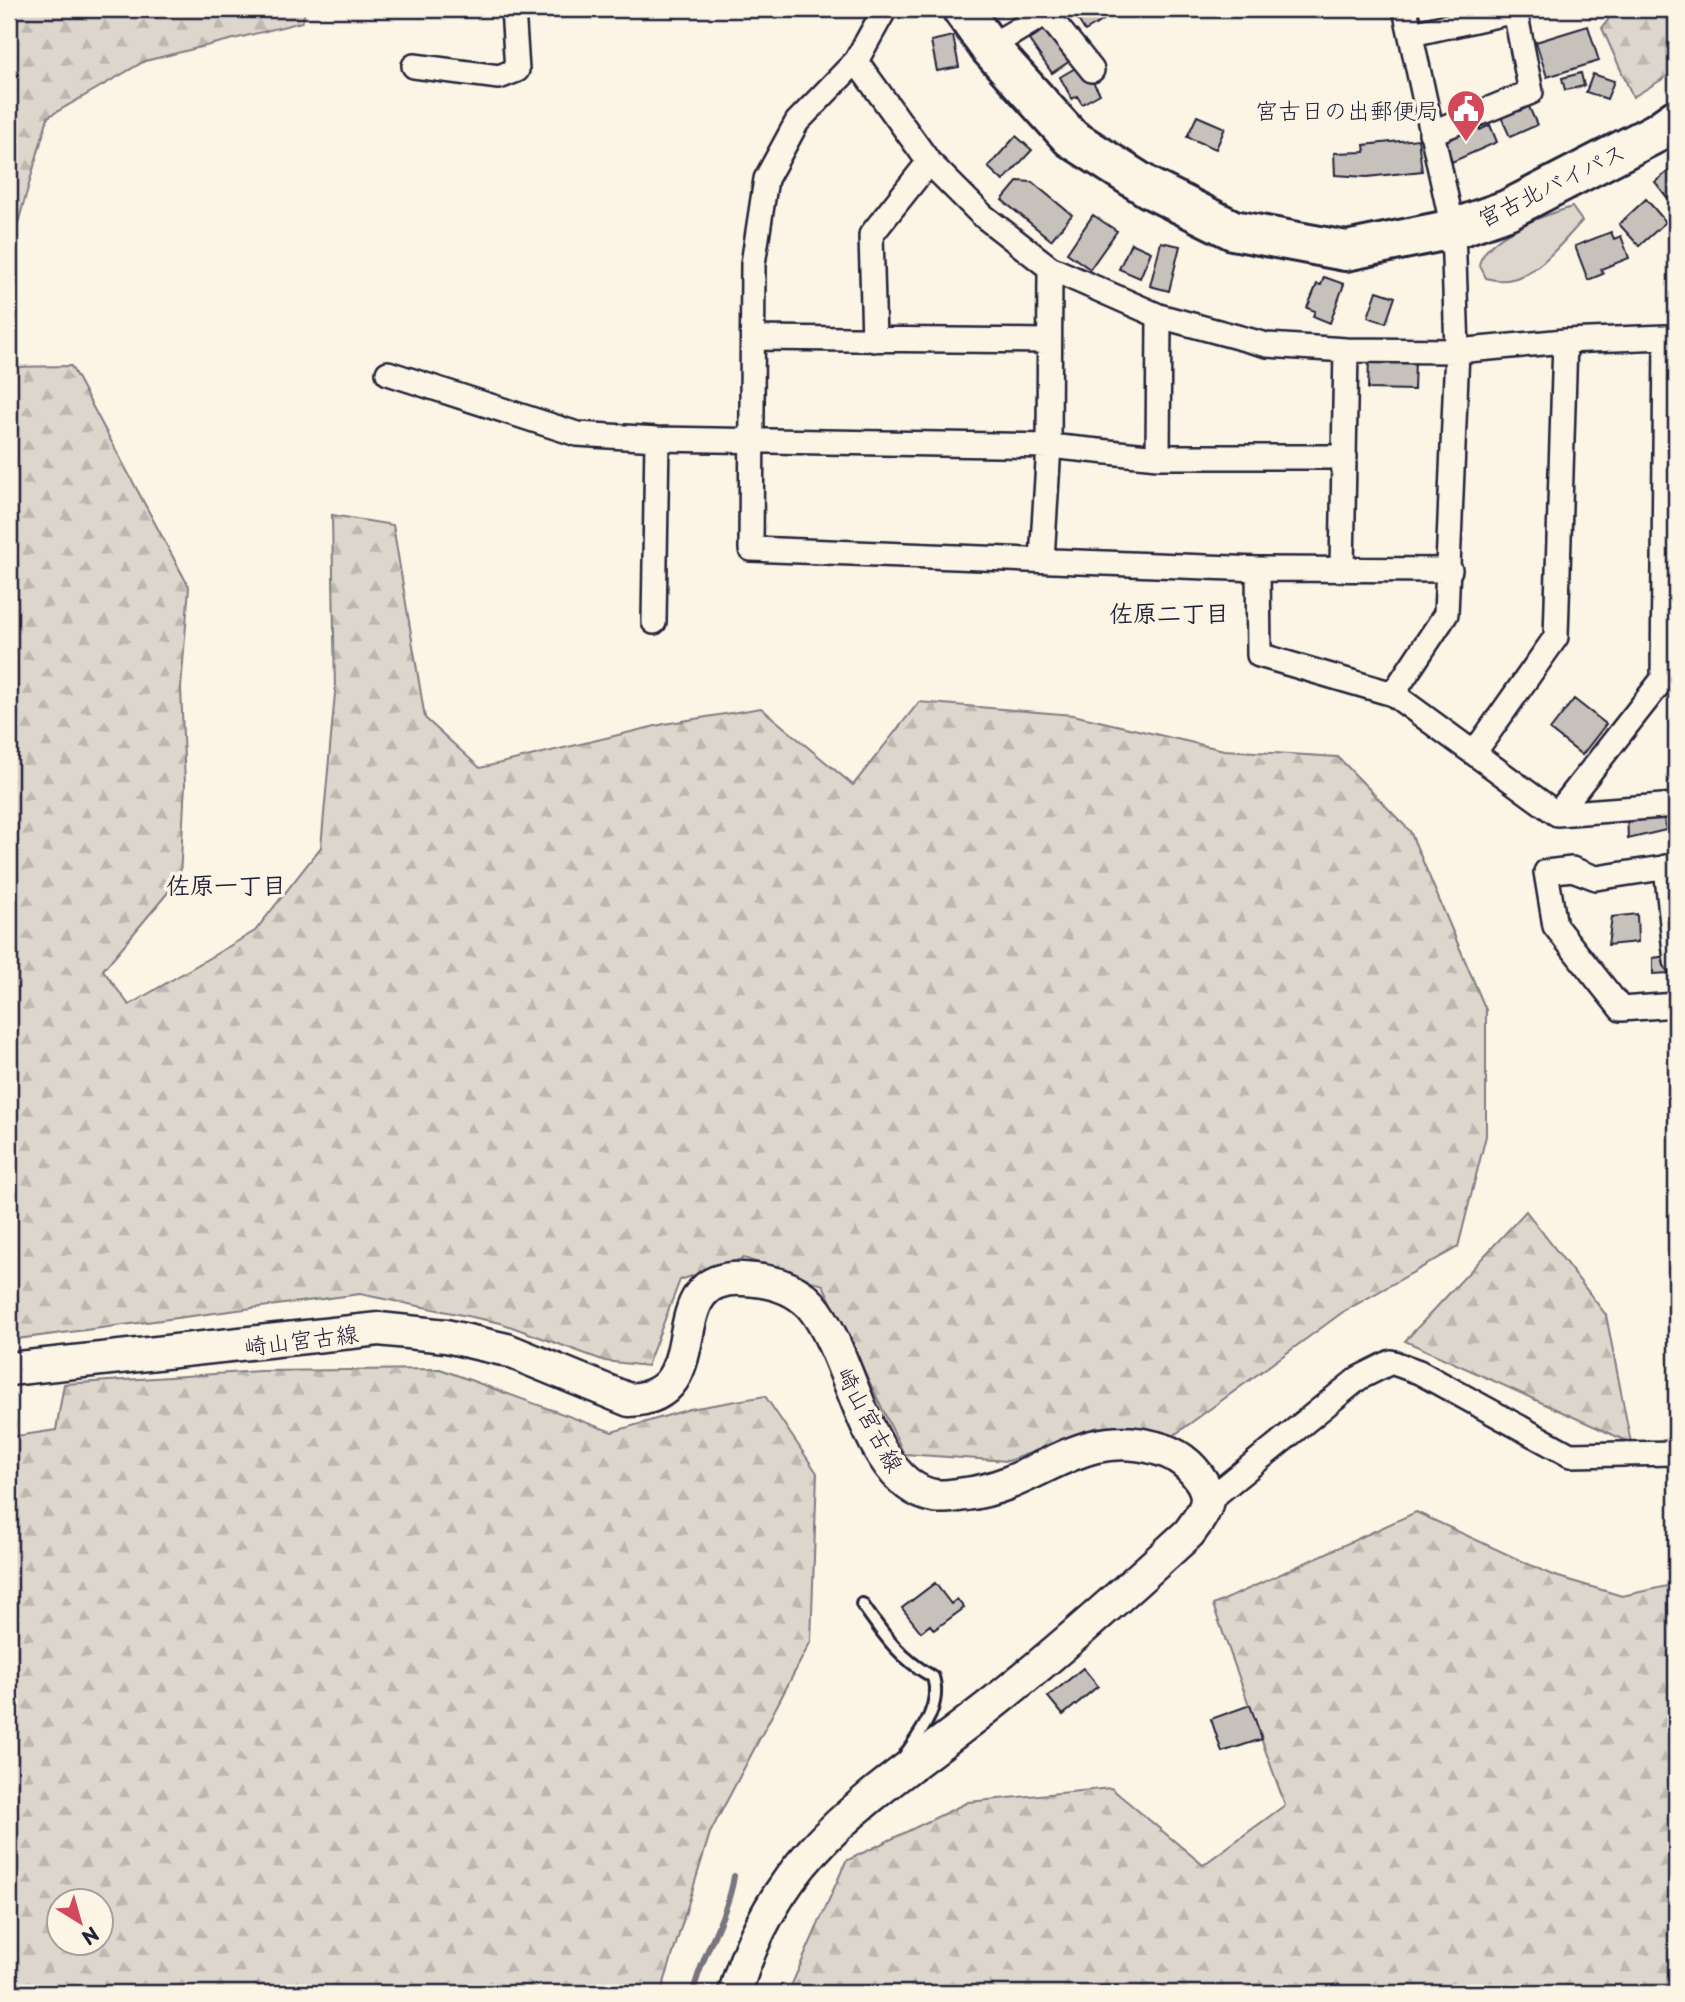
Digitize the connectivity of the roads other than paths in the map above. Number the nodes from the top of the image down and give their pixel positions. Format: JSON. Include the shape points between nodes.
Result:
{"nodes":[{"id":1,"x":513,"y":9,"type":"edge"},
{"id":2,"x":885,"y":9,"type":"edge"},
{"id":3,"x":962,"y":9,"type":"edge"},
{"id":4,"x":1405,"y":9,"type":"edge"},
{"id":5,"x":1412,"y":34,"type":"junction"},
{"id":6,"x":989,"y":47,"type":"junction"},
{"id":7,"x":856,"y":61,"type":"junction"},
{"id":8,"x":414,"y":66,"type":"dead end"},
{"id":9,"x":1092,"y":70,"type":"dead end"},
{"id":10,"x":1670,"y":131,"type":"edge"},
{"id":11,"x":1432,"y":133,"type":"junction"},
{"id":12,"x":929,"y":162,"type":"junction"},
{"id":13,"x":1453,"y":229,"type":"junction"},
{"id":14,"x":1050,"y":268,"type":"junction"},
{"id":15,"x":1159,"y":316,"type":"junction"},
{"id":16,"x":753,"y":338,"type":"junction"},
{"id":17,"x":874,"y":340,"type":"junction"},
{"id":18,"x":1048,"y":341,"type":"junction"},
{"id":19,"x":1565,"y":341,"type":"junction"},
{"id":20,"x":1346,"y":350,"type":"junction"},
{"id":21,"x":1457,"y":351,"type":"junction"},
{"id":22,"x":388,"y":373,"type":"dead end"},
{"id":23,"x":1671,"y":413,"type":"edge"},
{"id":24,"x":657,"y":439,"type":"junction"},
{"id":25,"x":753,"y":440,"type":"junction"},
{"id":26,"x":1049,"y":446,"type":"junction"},
{"id":27,"x":1158,"y":457,"type":"junction"},
{"id":28,"x":1345,"y":457,"type":"junction"},
{"id":29,"x":1042,"y":559,"type":"junction"},
{"id":30,"x":1342,"y":568,"type":"junction"},
{"id":31,"x":1258,"y":569,"type":"junction"},
{"id":32,"x":1450,"y":570,"type":"junction"},
{"id":33,"x":654,"y":622,"type":"dead end"},
{"id":34,"x":1670,"y":678,"type":"edge"},
{"id":35,"x":1393,"y":694,"type":"junction"},
{"id":36,"x":1475,"y":753,"type":"junction"},
{"id":37,"x":1676,"y":805,"type":"edge"},
{"id":38,"x":1557,"y":814,"type":"junction"},
{"id":39,"x":1671,"y":866,"type":"edge"},
{"id":40,"x":1676,"y":961,"type":"edge"},
{"id":41,"x":1676,"y":1005,"type":"edge"},
{"id":42,"x":9,"y":1369,"type":"edge"},
{"id":43,"x":1676,"y":1453,"type":"edge"},
{"id":44,"x":1209,"y":1500,"type":"junction"},
{"id":45,"x":862,"y":1604,"type":"dead end"},
{"id":46,"x":885,"y":1783,"type":"junction"},
{"id":47,"x":735,"y":1993,"type":"edge"}],
"edges":[{"from":1,"to":8,"type":"street","via":[[517,70],[499,77]]},
{"from":2,"to":7,"type":"street"},
{"from":3,"to":6,"type":"highway","name":"宮古北バイパス"},
{"from":4,"to":5,"type":"street"},
{"from":5,"to":11,"type":"street"},
{"from":5,"to":11,"type":"street","via":[[1515,11],[1529,78],[1531,92]]},
{"from":6,"to":9,"type":"street","via":[[1046,13]]},
{"from":6,"to":13,"type":"highway","name":"宮古北バイパス","via":[[1071,138],[1149,188],[1233,230],[1346,251]]},
{"from":7,"to":12,"type":"street"},
{"from":7,"to":16,"type":"street","via":[[797,122],[766,179],[753,264]]},
{"from":10,"to":13,"type":"highway","name":"宮古北バイパス","via":[[1507,210]]},
{"from":11,"to":13,"type":"street"},
{"from":12,"to":14,"type":"street","via":[[982,215]]},
{"from":12,"to":17,"type":"street","via":[[871,235]]},
{"from":13,"to":21,"type":"street"},
{"from":14,"to":15,"type":"street"},
{"from":14,"to":18,"type":"street"},
{"from":15,"to":20,"type":"street","via":[[1267,345]]},
{"from":15,"to":27,"type":"street"},
{"from":16,"to":17,"type":"street"},
{"from":16,"to":25,"type":"street"},
{"from":17,"to":18,"type":"street"},
{"from":18,"to":26,"type":"street"},
{"from":19,"to":21,"type":"street"},
{"from":19,"to":23,"type":"street","via":[[1666,337]]},
{"from":19,"to":36,"type":"street","via":[[1556,637]]},
{"from":20,"to":21,"type":"street"},
{"from":20,"to":28,"type":"street"},
{"from":21,"to":32,"type":"street"},
{"from":22,"to":24,"type":"street","via":[[556,429]]},
{"from":23,"to":34,"type":"street"},
{"from":24,"to":25,"type":"street"},
{"from":24,"to":33,"type":"street"},
{"from":25,"to":26,"type":"street"},
{"from":25,"to":29,"type":"street","via":[[751,549]]},
{"from":26,"to":27,"type":"street"},
{"from":26,"to":29,"type":"street"},
{"from":27,"to":28,"type":"street"},
{"from":28,"to":30,"type":"street"},
{"from":29,"to":31,"type":"street"},
{"from":30,"to":31,"type":"street"},
{"from":30,"to":32,"type":"street"},
{"from":31,"to":35,"type":"street","via":[[1259,655]]},
{"from":32,"to":35,"type":"street","via":[[1446,614]]},
{"from":34,"to":38,"type":"street"},
{"from":35,"to":36,"type":"street"},
{"from":36,"to":38,"type":"street"},
{"from":37,"to":38,"type":"street"},
{"from":39,"to":40,"type":"street"},
{"from":39,"to":41,"type":"street","via":[[1596,878],[1572,869],[1546,872],[1555,926],[1621,1009]]},
{"from":42,"to":44,"type":"main road","name":"崎山宮古線","via":[[379,1329],[446,1336],[507,1350],[629,1400],[645,1400],[663,1392],[676,1378],[698,1296],[716,1282],[740,1278],[786,1287],[811,1305],[890,1467],[917,1490],[951,1496],[999,1488],[1082,1448],[1136,1442],[1169,1451],[1186,1462]]},
{"from":43,"to":44,"type":"street","via":[[1570,1455],[1419,1371],[1391,1362],[1359,1378]]},
{"from":44,"to":46,"type":"main road","via":[[1189,1533],[1174,1547],[994,1703]]},
{"from":45,"to":46,"type":"lane","via":[[887,1640],[909,1664],[933,1677],[937,1689],[927,1723]]},
{"from":46,"to":47,"type":"main road","via":[[786,1880],[751,1942]]}]}
